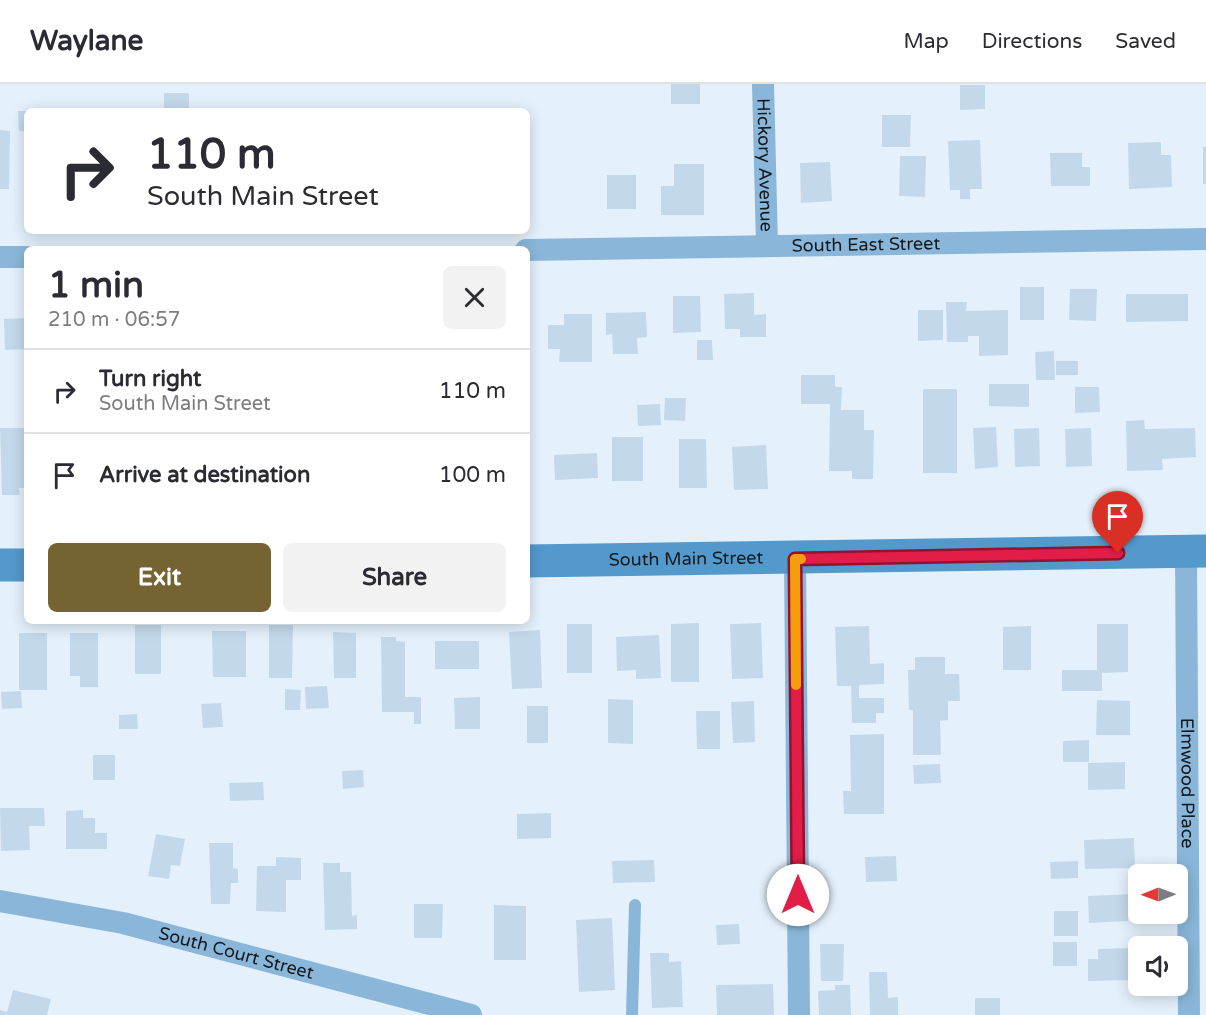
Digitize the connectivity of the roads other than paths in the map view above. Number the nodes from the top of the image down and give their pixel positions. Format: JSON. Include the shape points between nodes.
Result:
{"nodes":[{"id":1,"x":763,"y":84,"type":"edge"},
{"id":2,"x":1206,"y":239,"type":"edge"},
{"id":3,"x":767,"y":246,"type":"junction"},
{"id":4,"x":530,"y":250,"type":"edge"},
{"id":5,"x":24,"y":257,"type":"edge"},
{"id":6,"x":0,"y":258,"type":"edge"},
{"id":7,"x":1196,"y":552,"type":"edge"},
{"id":8,"x":795,"y":559,"type":"junction"},
{"id":9,"x":530,"y":561,"type":"edge"},
{"id":10,"x":0,"y":565,"type":"edge"},
{"id":11,"x":24,"y":565,"type":"edge"},
{"id":12,"x":0,"y":901,"type":"edge"},
{"id":13,"x":635,"y":905,"type":"dead end"},
{"id":14,"x":471,"y":1015,"type":"edge"},
{"id":15,"x":632,"y":1015,"type":"edge"},
{"id":16,"x":799,"y":1015,"type":"edge"},
{"id":17,"x":1189,"y":1015,"type":"edge"}],
"edges":[{"from":1,"to":3,"type":"street","name":"Hickory Avenue"},
{"from":2,"to":3,"type":"street","name":"South East Street"},
{"from":3,"to":4,"type":"street","name":"South East Street"},
{"from":5,"to":6,"type":"street"},
{"from":7,"to":8,"type":"street","name":"South Main Street"},
{"from":7,"to":17,"type":"street","name":"Elmwood Place"},
{"from":8,"to":9,"type":"street","name":"South Main Street"},
{"from":8,"to":16,"type":"street"},
{"from":10,"to":11,"type":"street"},
{"from":12,"to":14,"type":"street","name":"South Court Street","via":[[123,923]]},
{"from":13,"to":15,"type":"lane"}]}
